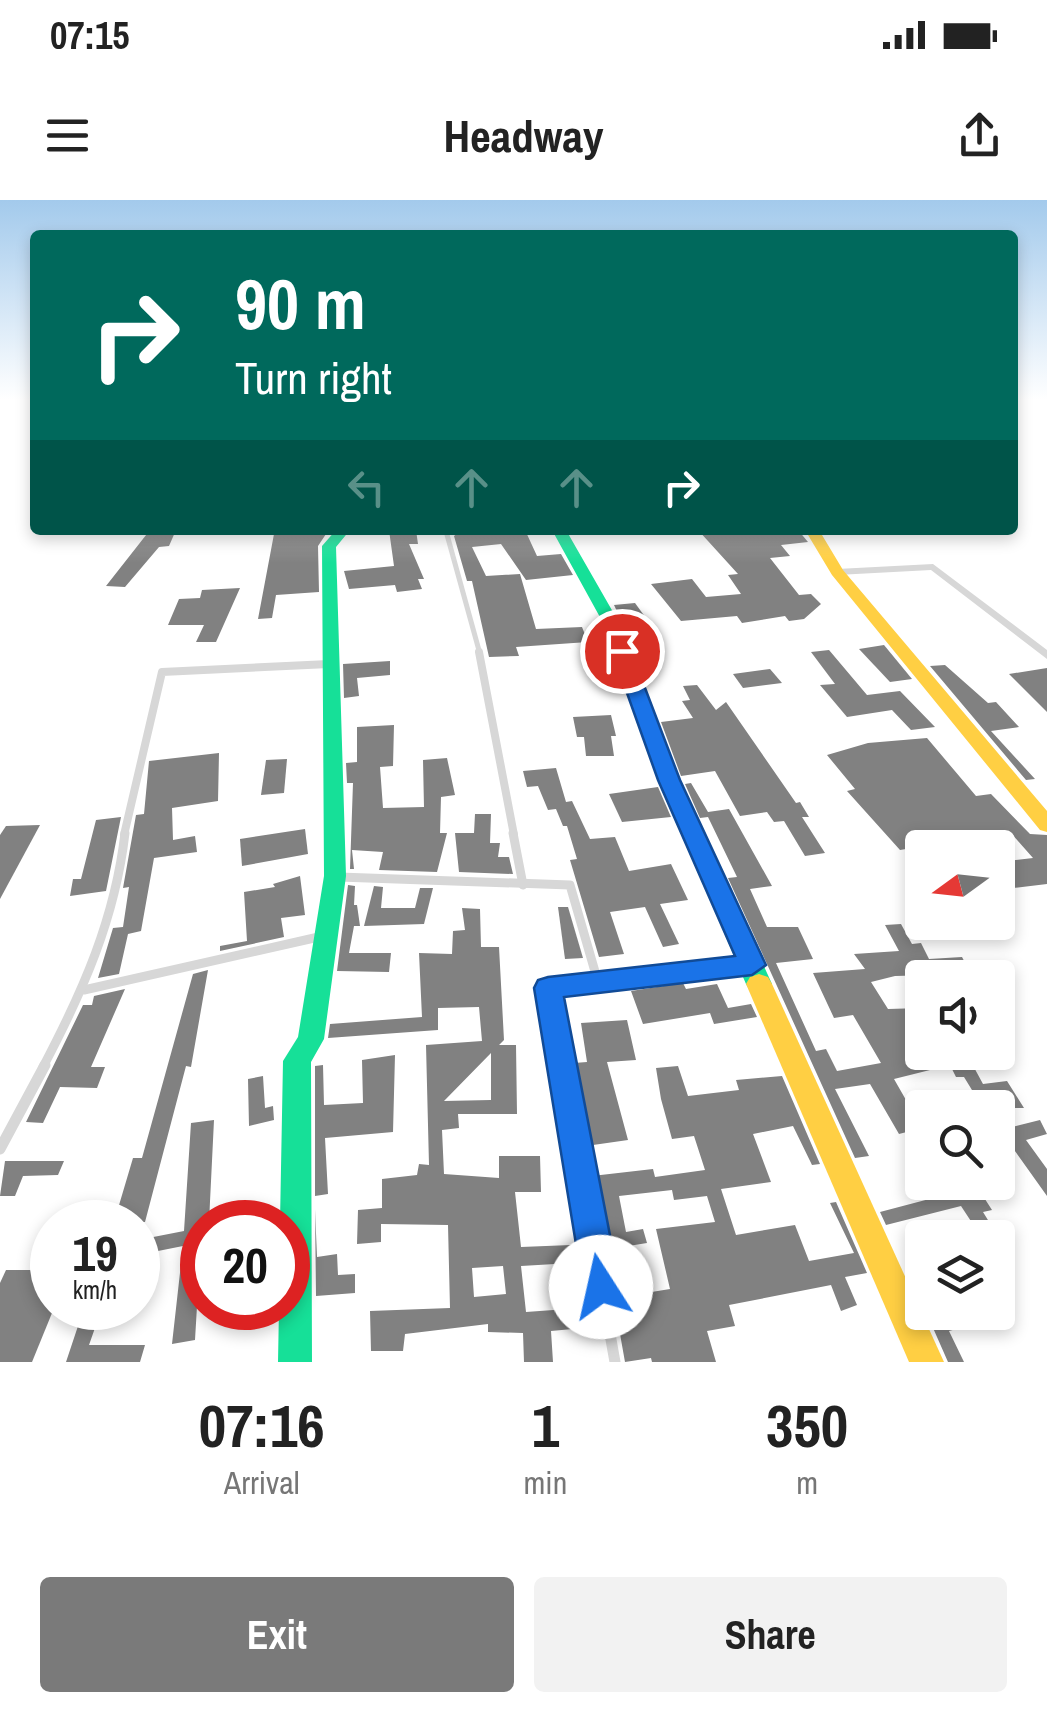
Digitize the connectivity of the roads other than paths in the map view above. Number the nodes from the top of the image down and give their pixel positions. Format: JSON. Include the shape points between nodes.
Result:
{"nodes":[{"id":1,"x":339,"y":535,"type":"edge"},
{"id":2,"x":447,"y":535,"type":"edge"},
{"id":3,"x":562,"y":535,"type":"edge"},
{"id":4,"x":815,"y":535,"type":"edge"},
{"id":5,"x":837,"y":572,"type":"junction"},
{"id":6,"x":1047,"y":656,"type":"edge"},
{"id":7,"x":330,"y":664,"type":"junction"},
{"id":8,"x":1047,"y":825,"type":"edge"},
{"id":9,"x":335,"y":876,"type":"junction"},
{"id":10,"x":524,"y":885,"type":"junction"},
{"id":11,"x":324,"y":936,"type":"junction"},
{"id":12,"x":752,"y":965,"type":"junction"},
{"id":13,"x":598,"y":982,"type":"junction"},
{"id":14,"x":84,"y":990,"type":"junction"},
{"id":15,"x":0,"y":1149,"type":"edge"},
{"id":16,"x":295,"y":1362,"type":"edge"},
{"id":17,"x":614,"y":1362,"type":"edge"},
{"id":18,"x":927,"y":1362,"type":"edge"}],
"edges":[{"from":1,"to":7,"type":"street","via":[[329,546]]},
{"from":2,"to":10,"type":"lane","via":[[482,661]]},
{"from":3,"to":12,"type":"street","via":[[610,618],[669,780]]},
{"from":4,"to":5,"type":"street"},
{"from":5,"to":6,"type":"street","via":[[933,567]]},
{"from":5,"to":8,"type":"street"},
{"from":7,"to":9,"type":"street"},
{"from":7,"to":14,"type":"lane","via":[[162,672],[127,814],[118,892]]},
{"from":9,"to":10,"type":"lane"},
{"from":9,"to":11,"type":"street"},
{"from":10,"to":13,"type":"lane","via":[[570,886]]},
{"from":11,"to":14,"type":"lane"},
{"from":11,"to":16,"type":"street","via":[[311,1040],[297,1061]]},
{"from":12,"to":13,"type":"lane"},
{"from":12,"to":18,"type":"street"},
{"from":13,"to":17,"type":"lane","via":[[548,988]]},
{"from":14,"to":15,"type":"lane"}]}
